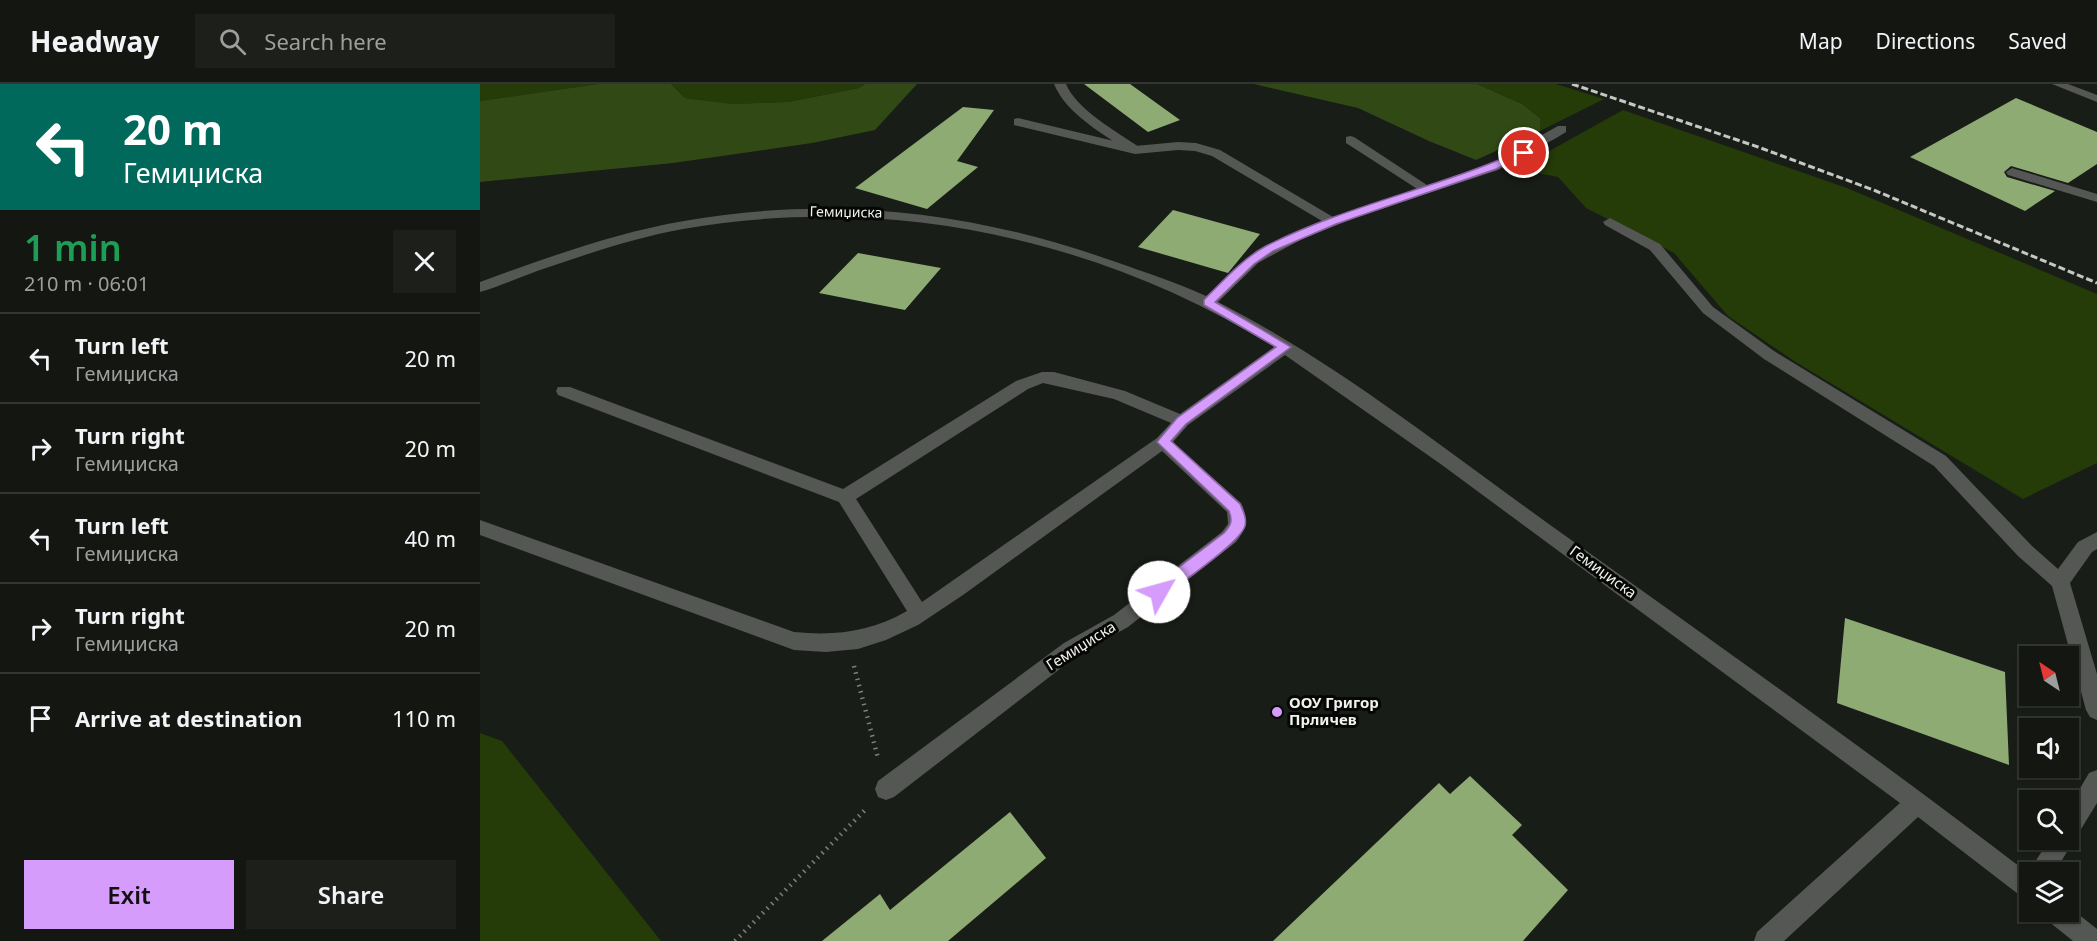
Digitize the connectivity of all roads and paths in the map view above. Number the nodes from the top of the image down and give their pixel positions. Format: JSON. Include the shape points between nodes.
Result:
{"nodes":[{"id":1,"x":1060,"y":84,"type":"edge"},
{"id":2,"x":2058,"y":84,"type":"edge"},
{"id":3,"x":2097,"y":99,"type":"edge"},
{"id":4,"x":1018,"y":122,"type":"dead end"},
{"id":5,"x":1562,"y":129,"type":"dead end"},
{"id":6,"x":1350,"y":140,"type":"dead end"},
{"id":7,"x":1135,"y":150,"type":"junction"},
{"id":8,"x":2012,"y":172,"type":"dead end"},
{"id":9,"x":1427,"y":189,"type":"junction"},
{"id":10,"x":2097,"y":198,"type":"edge"},
{"id":11,"x":1333,"y":222,"type":"junction"},
{"id":12,"x":1610,"y":222,"type":"dead end"},
{"id":13,"x":480,"y":287,"type":"edge"},
{"id":14,"x":1208,"y":303,"type":"junction"},
{"id":15,"x":1285,"y":347,"type":"junction"},
{"id":16,"x":564,"y":391,"type":"dead end"},
{"id":17,"x":1182,"y":421,"type":"junction"},
{"id":18,"x":1163,"y":442,"type":"junction"},
{"id":19,"x":845,"y":497,"type":"junction"},
{"id":20,"x":480,"y":527,"type":"edge"},
{"id":21,"x":2097,"y":539,"type":"edge"},
{"id":22,"x":2060,"y":582,"type":"junction"},
{"id":23,"x":919,"y":614,"type":"junction"},
{"id":24,"x":848,"y":642,"type":"junction"},
{"id":25,"x":2097,"y":710,"type":"edge"},
{"id":26,"x":2097,"y":781,"type":"edge"},
{"id":27,"x":886,"y":789,"type":"junction"},
{"id":28,"x":1918,"y":802,"type":"junction"},
{"id":29,"x":2079,"y":813,"type":"edge"},
{"id":30,"x":2019,"y":880,"type":"edge"},
{"id":31,"x":2069,"y":922,"type":"edge"},
{"id":32,"x":735,"y":941,"type":"edge"},
{"id":33,"x":1766,"y":941,"type":"edge"},
{"id":34,"x":2092,"y":941,"type":"edge"}],
"edges":[{"from":1,"to":7,"type":"street","via":[[1062,94]]},
{"from":2,"to":3,"type":"street"},
{"from":4,"to":7,"type":"street"},
{"from":5,"to":9,"type":"street","via":[[1524,153]]},
{"from":6,"to":9,"type":"street"},
{"from":7,"to":11,"type":"street","via":[[1178,146],[1216,153]]},
{"from":8,"to":10,"type":"street"},
{"from":9,"to":11,"type":"street"},
{"from":11,"to":14,"type":"street","via":[[1270,249],[1250,262]]},
{"from":12,"to":22,"type":"street","via":[[1655,247],[1708,310],[1769,355],[1940,462]]},
{"from":13,"to":14,"type":"street","name":"Гемиџиска","via":[[563,257],[682,226],[790,211],[851,211],[950,220],[1077,251]]},
{"from":14,"to":15,"type":"street","name":"Гемиџиска"},
{"from":15,"to":17,"type":"street"},
{"from":15,"to":28,"type":"street","name":"Гемиџиска"},
{"from":16,"to":19,"type":"street"},
{"from":17,"to":18,"type":"street"},
{"from":17,"to":19,"type":"street","via":[[1119,395],[1042,377],[1022,385]]},
{"from":18,"to":23,"type":"street"},
{"from":18,"to":27,"type":"street","name":"Гемиџиска","via":[[1235,508],[1238,527],[1121,621],[1071,649]]},
{"from":19,"to":23,"type":"street"},
{"from":20,"to":24,"type":"street","via":[[794,641],[826,645]]},
{"from":21,"to":22,"type":"street","via":[[2085,547]]},
{"from":22,"to":25,"type":"street"},
{"from":23,"to":24,"type":"street","via":[[879,634]]},
{"from":24,"to":27,"type":"path"},
{"from":26,"to":29,"type":"street"},
{"from":27,"to":32,"type":"path"},
{"from":28,"to":30,"type":"street","name":"Гемиџиска"},
{"from":28,"to":33,"type":"street"},
{"from":31,"to":34,"type":"street"}]}
